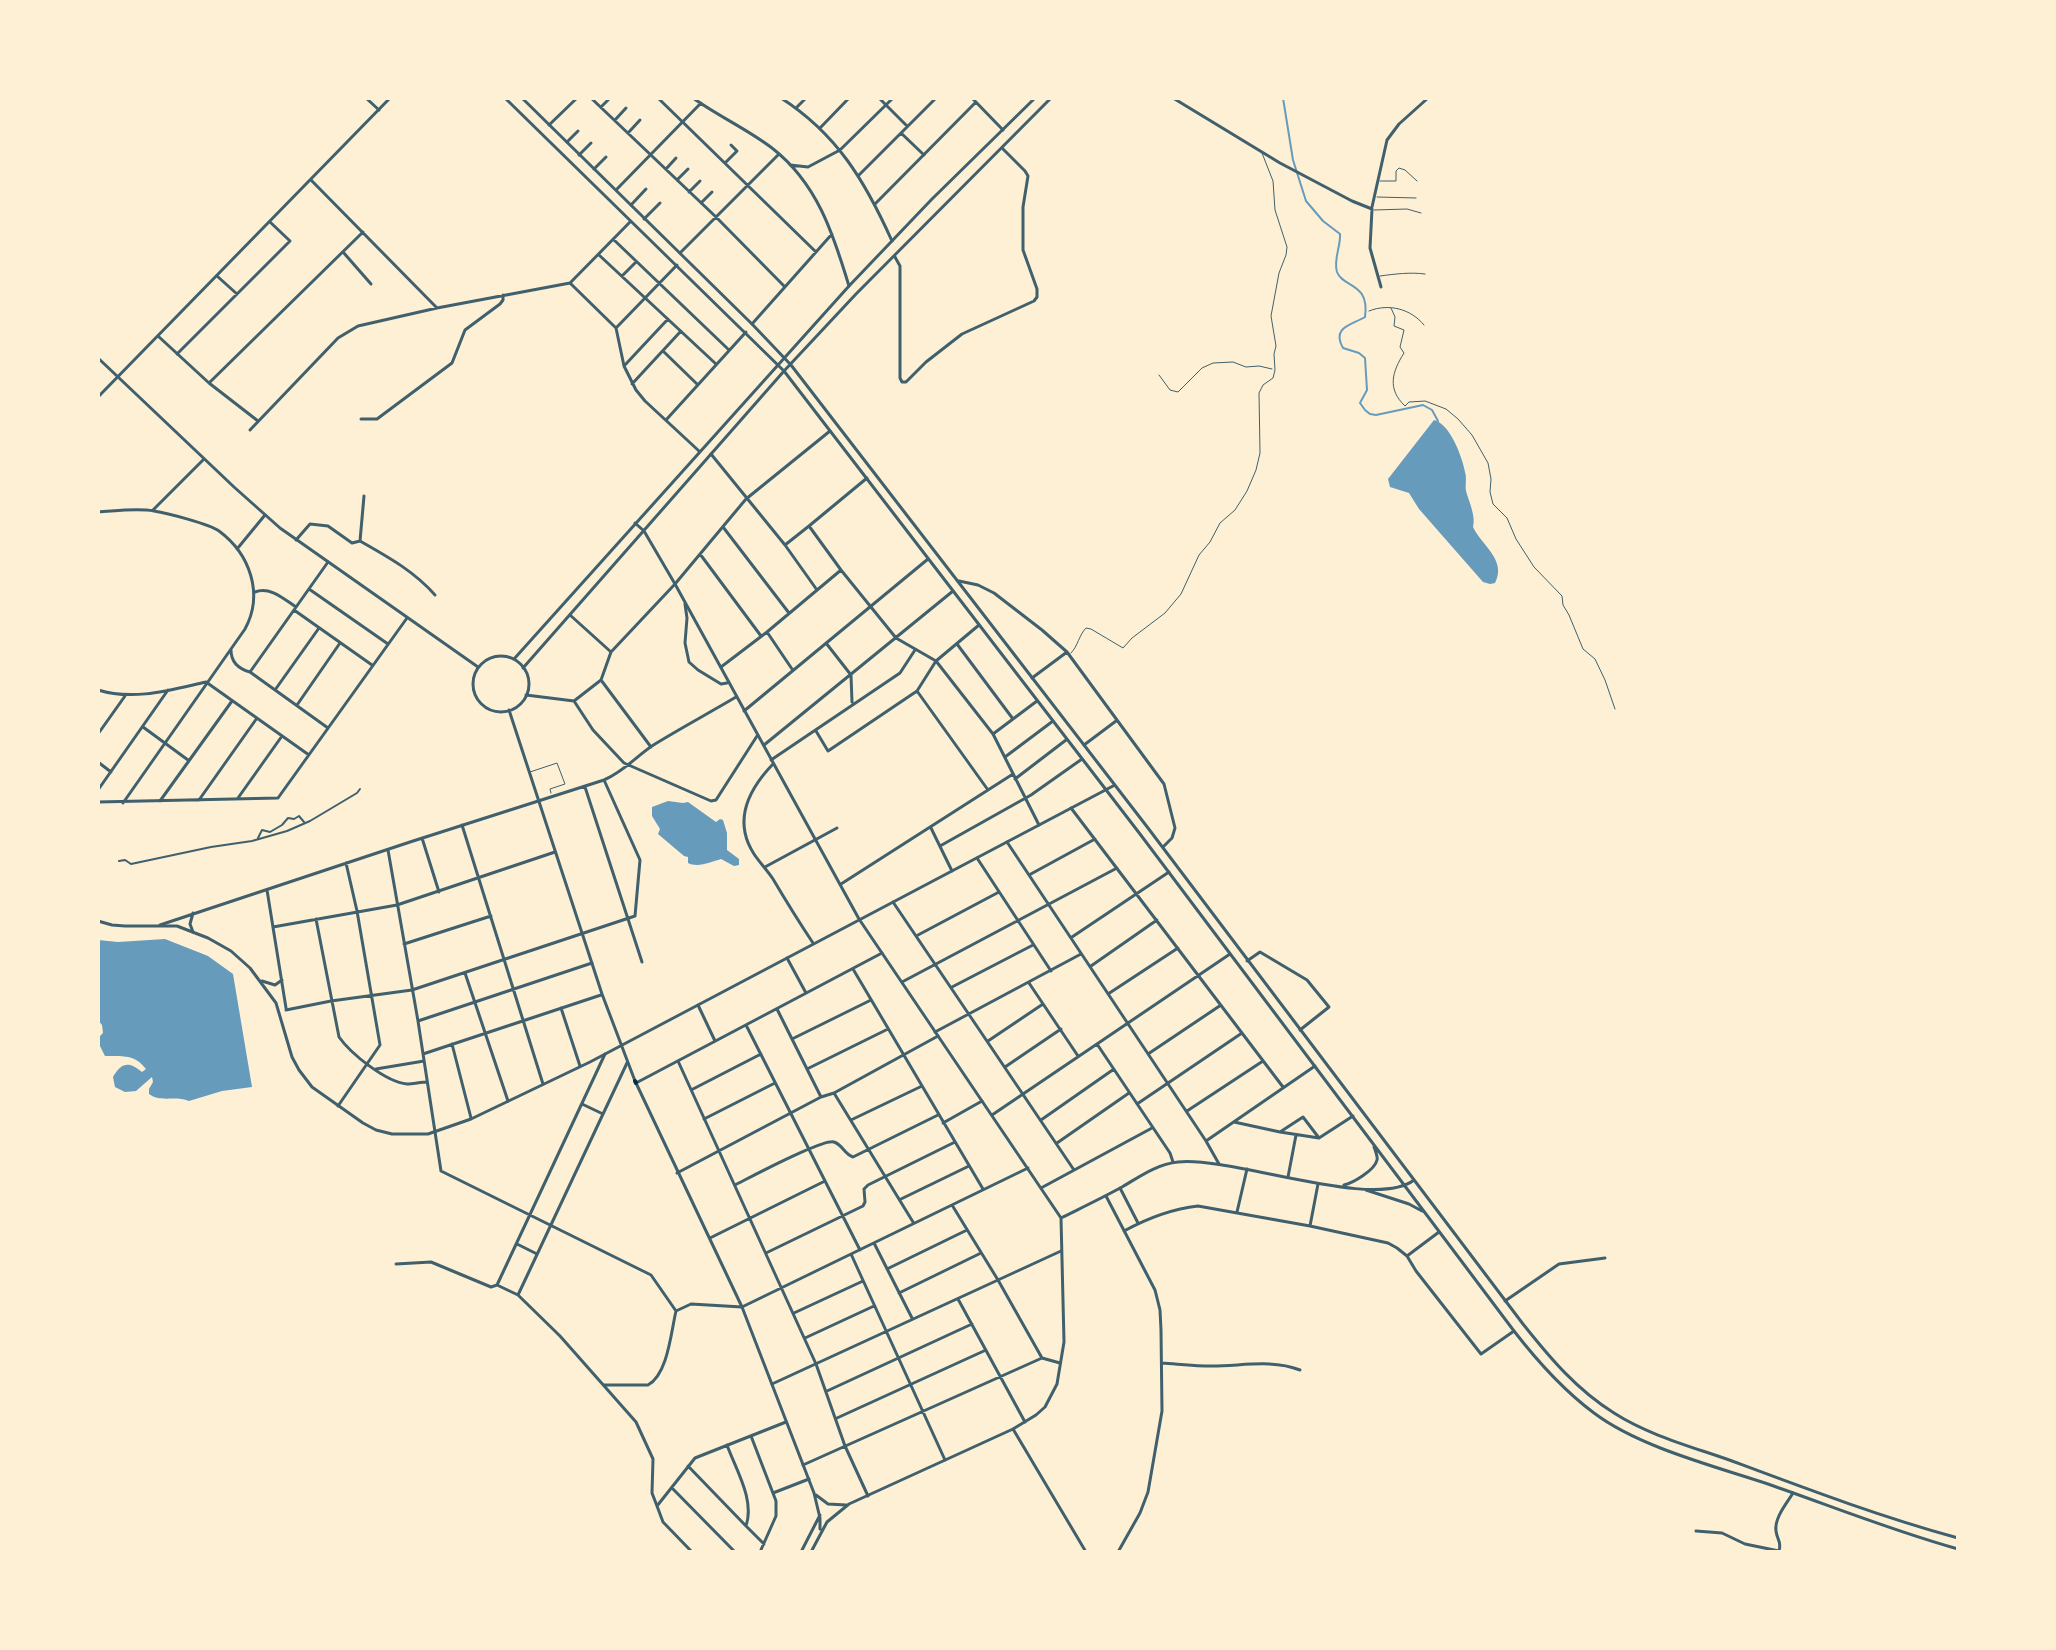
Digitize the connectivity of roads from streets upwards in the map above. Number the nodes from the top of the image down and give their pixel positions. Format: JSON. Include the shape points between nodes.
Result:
{"nodes":[{"id":1,"x":366,"y":98,"type":"edge"},
{"id":2,"x":390,"y":98,"type":"edge"},
{"id":3,"x":505,"y":98,"type":"edge"},
{"id":4,"x":522,"y":98,"type":"edge"},
{"id":5,"x":577,"y":98,"type":"edge"},
{"id":6,"x":591,"y":98,"type":"edge"},
{"id":7,"x":610,"y":98,"type":"edge"},
{"id":8,"x":658,"y":98,"type":"edge"},
{"id":9,"x":693,"y":98,"type":"edge"},
{"id":10,"x":781,"y":98,"type":"edge"},
{"id":11,"x":806,"y":98,"type":"edge"},
{"id":12,"x":849,"y":98,"type":"edge"},
{"id":13,"x":879,"y":98,"type":"edge"},
{"id":14,"x":893,"y":98,"type":"edge"},
{"id":15,"x":936,"y":98,"type":"edge"},
{"id":16,"x":972,"y":98,"type":"edge"},
{"id":17,"x":1035,"y":98,"type":"edge"},
{"id":18,"x":1051,"y":98,"type":"edge"},
{"id":19,"x":1173,"y":98,"type":"edge"},
{"id":20,"x":1428,"y":98,"type":"edge"},
{"id":21,"x":976,"y":102,"type":"junction"},
{"id":22,"x":701,"y":103,"type":"junction"},
{"id":23,"x":886,"y":105,"type":"junction"},
{"id":24,"x":601,"y":107,"type":"junction"},
{"id":25,"x":626,"y":108,"type":"dead end"},
{"id":26,"x":796,"y":108,"type":"junction"},
{"id":27,"x":379,"y":110,"type":"junction"},
{"id":28,"x":615,"y":120,"type":"junction"},
{"id":29,"x":640,"y":120,"type":"dead end"},
{"id":30,"x":682,"y":122,"type":"junction"},
{"id":31,"x":549,"y":125,"type":"junction"},
{"id":32,"x":907,"y":126,"type":"junction"},
{"id":33,"x":820,"y":127,"type":"junction"},
{"id":34,"x":1003,"y":130,"type":"junction"},
{"id":35,"x":578,"y":131,"type":"dead end"},
{"id":36,"x":628,"y":133,"type":"junction"},
{"id":37,"x":901,"y":133,"type":"junction"},
{"id":38,"x":541,"y":134,"type":"junction"},
{"id":39,"x":567,"y":142,"type":"junction"},
{"id":40,"x":591,"y":143,"type":"dead end"},
{"id":41,"x":731,"y":145,"type":"dead end"},
{"id":42,"x":1002,"y":148,"type":"junction"},
{"id":43,"x":840,"y":150,"type":"junction"},
{"id":44,"x":650,"y":154,"type":"junction"},
{"id":45,"x":779,"y":154,"type":"junction"},
{"id":46,"x":579,"y":155,"type":"junction"},
{"id":47,"x":924,"y":155,"type":"junction"},
{"id":48,"x":606,"y":157,"type":"dead end"},
{"id":49,"x":676,"y":158,"type":"dead end"},
{"id":50,"x":725,"y":163,"type":"junction"},
{"id":51,"x":790,"y":165,"type":"junction"},
{"id":52,"x":594,"y":169,"type":"junction"},
{"id":53,"x":666,"y":169,"type":"junction"},
{"id":54,"x":688,"y":169,"type":"dead end"},
{"id":55,"x":859,"y":176,"type":"junction"},
{"id":56,"x":311,"y":180,"type":"junction"},
{"id":57,"x":677,"y":180,"type":"junction"},
{"id":58,"x":700,"y":181,"type":"dead end"},
{"id":59,"x":747,"y":185,"type":"junction"},
{"id":60,"x":646,"y":189,"type":"dead end"},
{"id":61,"x":615,"y":190,"type":"junction"},
{"id":62,"x":689,"y":192,"type":"junction"},
{"id":63,"x":712,"y":192,"type":"dead end"},
{"id":64,"x":660,"y":203,"type":"dead end"},
{"id":65,"x":701,"y":203,"type":"junction"},
{"id":66,"x":875,"y":204,"type":"junction"},
{"id":67,"x":631,"y":205,"type":"junction"},
{"id":68,"x":1372,"y":209,"type":"junction"},
{"id":69,"x":716,"y":217,"type":"junction"},
{"id":70,"x":644,"y":219,"type":"junction"},
{"id":71,"x":631,"y":221,"type":"junction"},
{"id":72,"x":270,"y":222,"type":"junction"},
{"id":73,"x":363,"y":232,"type":"junction"},
{"id":74,"x":833,"y":233,"type":"junction"},
{"id":75,"x":613,"y":239,"type":"junction"},
{"id":76,"x":892,"y":241,"type":"junction"},
{"id":77,"x":343,"y":252,"type":"junction"},
{"id":78,"x":816,"y":252,"type":"junction"},
{"id":79,"x":598,"y":254,"type":"junction"},
{"id":80,"x":680,"y":254,"type":"junction"},
{"id":81,"x":893,"y":255,"type":"junction"},
{"id":82,"x":636,"y":262,"type":"junction"},
{"id":83,"x":677,"y":265,"type":"junction"},
{"id":84,"x":217,"y":276,"type":"junction"},
{"id":85,"x":622,"y":276,"type":"junction"},
{"id":86,"x":570,"y":283,"type":"junction"},
{"id":87,"x":659,"y":283,"type":"junction"},
{"id":88,"x":371,"y":284,"type":"dead end"},
{"id":89,"x":849,"y":286,"type":"junction"},
{"id":90,"x":785,"y":287,"type":"junction"},
{"id":91,"x":1381,"y":287,"type":"dead end"},
{"id":92,"x":237,"y":294,"type":"junction"},
{"id":93,"x":503,"y":295,"type":"junction"},
{"id":94,"x":645,"y":298,"type":"junction"},
{"id":95,"x":437,"y":308,"type":"junction"},
{"id":96,"x":668,"y":319,"type":"junction"},
{"id":97,"x":752,"y":324,"type":"junction"},
{"id":98,"x":616,"y":328,"type":"junction"},
{"id":99,"x":681,"y":331,"type":"junction"},
{"id":100,"x":746,"y":332,"type":"junction"},
{"id":101,"x":158,"y":336,"type":"junction"},
{"id":102,"x":729,"y":350,"type":"junction"},
{"id":103,"x":663,"y":351,"type":"junction"},
{"id":104,"x":177,"y":354,"type":"junction"},
{"id":105,"x":783,"y":357,"type":"junction"},
{"id":106,"x":98,"y":358,"type":"edge"},
{"id":107,"x":716,"y":364,"type":"junction"},
{"id":108,"x":777,"y":364,"type":"junction"},
{"id":109,"x":791,"y":365,"type":"junction"},
{"id":110,"x":624,"y":366,"type":"junction"},
{"id":111,"x":784,"y":371,"type":"junction"},
{"id":112,"x":119,"y":377,"type":"junction"},
{"id":113,"x":209,"y":383,"type":"junction"},
{"id":114,"x":632,"y":384,"type":"junction"},
{"id":115,"x":698,"y":385,"type":"junction"},
{"id":116,"x":98,"y":397,"type":"edge"},
{"id":117,"x":361,"y":419,"type":"dead end"},
{"id":118,"x":666,"y":420,"type":"junction"},
{"id":119,"x":258,"y":421,"type":"junction"},
{"id":120,"x":250,"y":430,"type":"dead end"},
{"id":121,"x":830,"y":430,"type":"junction"},
{"id":122,"x":699,"y":451,"type":"junction"},
{"id":123,"x":711,"y":454,"type":"junction"},
{"id":124,"x":204,"y":459,"type":"junction"},
{"id":125,"x":867,"y":478,"type":"junction"},
{"id":126,"x":364,"y":496,"type":"dead end"},
{"id":127,"x":746,"y":499,"type":"junction"},
{"id":128,"x":153,"y":511,"type":"junction"},
{"id":129,"x":98,"y":512,"type":"edge"},
{"id":130,"x":265,"y":515,"type":"junction"},
{"id":131,"x":635,"y":523,"type":"junction"},
{"id":132,"x":809,"y":526,"type":"junction"},
{"id":133,"x":723,"y":527,"type":"junction"},
{"id":134,"x":644,"y":531,"type":"junction"},
{"id":135,"x":296,"y":540,"type":"junction"},
{"id":136,"x":360,"y":541,"type":"junction"},
{"id":137,"x":785,"y":545,"type":"junction"},
{"id":138,"x":236,"y":550,"type":"junction"},
{"id":139,"x":700,"y":554,"type":"junction"},
{"id":140,"x":928,"y":559,"type":"junction"},
{"id":141,"x":328,"y":562,"type":"junction"},
{"id":142,"x":841,"y":570,"type":"junction"},
{"id":143,"x":957,"y":581,"type":"junction"},
{"id":144,"x":675,"y":584,"type":"junction"},
{"id":145,"x":309,"y":589,"type":"junction"},
{"id":146,"x":817,"y":590,"type":"junction"},
{"id":147,"x":953,"y":591,"type":"junction"},
{"id":148,"x":255,"y":592,"type":"junction"},
{"id":149,"x":435,"y":595,"type":"dead end"},
{"id":150,"x":685,"y":604,"type":"junction"},
{"id":151,"x":870,"y":605,"type":"junction"},
{"id":152,"x":295,"y":609,"type":"junction"},
{"id":153,"x":789,"y":613,"type":"junction"},
{"id":154,"x":570,"y":615,"type":"junction"},
{"id":155,"x":407,"y":618,"type":"junction"},
{"id":156,"x":979,"y":625,"type":"junction"},
{"id":157,"x":319,"y":628,"type":"junction"},
{"id":158,"x":767,"y":632,"type":"junction"},
{"id":159,"x":761,"y":636,"type":"junction"},
{"id":160,"x":896,"y":638,"type":"junction"},
{"id":161,"x":340,"y":643,"type":"junction"},
{"id":162,"x":826,"y":643,"type":"junction"},
{"id":163,"x":388,"y":644,"type":"junction"},
{"id":164,"x":957,"y":644,"type":"junction"},
{"id":165,"x":231,"y":650,"type":"junction"},
{"id":166,"x":915,"y":650,"type":"junction"},
{"id":167,"x":611,"y":652,"type":"junction"},
{"id":168,"x":1068,"y":654,"type":"junction"},
{"id":169,"x":514,"y":659,"type":"junction"},
{"id":170,"x":936,"y":661,"type":"junction"},
{"id":171,"x":372,"y":665,"type":"junction"},
{"id":172,"x":478,"y":667,"type":"junction"},
{"id":173,"x":523,"y":668,"type":"junction"},
{"id":174,"x":720,"y":668,"type":"junction"},
{"id":175,"x":793,"y":670,"type":"junction"},
{"id":176,"x":250,"y":672,"type":"junction"},
{"id":177,"x":851,"y":675,"type":"junction"},
{"id":178,"x":1032,"y":678,"type":"junction"},
{"id":179,"x":601,"y":680,"type":"junction"},
{"id":180,"x":206,"y":682,"type":"junction"},
{"id":181,"x":727,"y":683,"type":"junction"},
{"id":182,"x":98,"y":690,"type":"edge"},
{"id":183,"x":168,"y":690,"type":"junction"},
{"id":184,"x":275,"y":690,"type":"junction"},
{"id":185,"x":917,"y":691,"type":"junction"},
{"id":186,"x":526,"y":695,"type":"junction"},
{"id":187,"x":125,"y":696,"type":"junction"},
{"id":188,"x":736,"y":697,"type":"junction"},
{"id":189,"x":232,"y":701,"type":"junction"},
{"id":190,"x":574,"y":701,"type":"junction"},
{"id":191,"x":1037,"y":701,"type":"junction"},
{"id":192,"x":852,"y":704,"type":"junction"},
{"id":193,"x":297,"y":706,"type":"junction"},
{"id":194,"x":509,"y":710,"type":"junction"},
{"id":195,"x":744,"y":711,"type":"junction"},
{"id":196,"x":257,"y":718,"type":"junction"},
{"id":197,"x":1013,"y":719,"type":"junction"},
{"id":198,"x":1053,"y":721,"type":"junction"},
{"id":199,"x":1116,"y":721,"type":"junction"},
{"id":200,"x":143,"y":727,"type":"junction"},
{"id":201,"x":328,"y":728,"type":"junction"},
{"id":202,"x":816,"y":731,"type":"junction"},
{"id":203,"x":98,"y":734,"type":"edge"},
{"id":204,"x":993,"y":734,"type":"junction"},
{"id":205,"x":282,"y":736,"type":"junction"},
{"id":206,"x":757,"y":736,"type":"junction"},
{"id":207,"x":1067,"y":739,"type":"junction"},
{"id":208,"x":165,"y":743,"type":"junction"},
{"id":209,"x":1084,"y":745,"type":"junction"},
{"id":210,"x":763,"y":746,"type":"junction"},
{"id":211,"x":651,"y":747,"type":"junction"},
{"id":212,"x":309,"y":755,"type":"junction"},
{"id":213,"x":1005,"y":757,"type":"junction"},
{"id":214,"x":1082,"y":759,"type":"junction"},
{"id":215,"x":189,"y":761,"type":"junction"},
{"id":216,"x":98,"y":762,"type":"edge"},
{"id":217,"x":772,"y":762,"type":"junction"},
{"id":218,"x":631,"y":764,"type":"junction"},
{"id":219,"x":111,"y":772,"type":"junction"},
{"id":220,"x":1014,"y":776,"type":"junction"},
{"id":221,"x":604,"y":780,"type":"junction"},
{"id":222,"x":1115,"y":785,"type":"junction"},
{"id":223,"x":585,"y":786,"type":"junction"},
{"id":224,"x":360,"y":789,"type":"dead end"},
{"id":225,"x":98,"y":790,"type":"edge"},
{"id":226,"x":988,"y":790,"type":"junction"},
{"id":227,"x":1105,"y":790,"type":"junction"},
{"id":228,"x":1025,"y":797,"type":"junction"},
{"id":229,"x":237,"y":799,"type":"junction"},
{"id":230,"x":199,"y":800,"type":"junction"},
{"id":231,"x":539,"y":800,"type":"junction"},
{"id":232,"x":160,"y":801,"type":"junction"},
{"id":233,"x":98,"y":802,"type":"edge"},
{"id":234,"x":123,"y":803,"type":"junction"},
{"id":235,"x":1071,"y":808,"type":"junction"},
{"id":236,"x":305,"y":823,"type":"junction"},
{"id":237,"x":462,"y":825,"type":"junction"},
{"id":238,"x":1039,"y":825,"type":"junction"},
{"id":239,"x":837,"y":828,"type":"dead end"},
{"id":240,"x":931,"y":828,"type":"junction"},
{"id":241,"x":422,"y":838,"type":"junction"},
{"id":242,"x":258,"y":839,"type":"junction"},
{"id":243,"x":1095,"y":839,"type":"junction"},
{"id":244,"x":815,"y":840,"type":"junction"},
{"id":245,"x":1007,"y":842,"type":"junction"},
{"id":246,"x":940,"y":846,"type":"junction"},
{"id":247,"x":1163,"y":847,"type":"junction"},
{"id":248,"x":388,"y":850,"type":"junction"},
{"id":249,"x":555,"y":852,"type":"junction"},
{"id":250,"x":977,"y":858,"type":"junction"},
{"id":251,"x":119,"y":861,"type":"dead end"},
{"id":252,"x":346,"y":863,"type":"junction"},
{"id":253,"x":765,"y":867,"type":"junction"},
{"id":254,"x":1117,"y":868,"type":"junction"},
{"id":255,"x":952,"y":871,"type":"junction"},
{"id":256,"x":1169,"y":872,"type":"junction"},
{"id":257,"x":1029,"y":875,"type":"junction"},
{"id":258,"x":479,"y":878,"type":"junction"},
{"id":259,"x":840,"y":884,"type":"junction"},
{"id":260,"x":267,"y":890,"type":"junction"},
{"id":261,"x":439,"y":892,"type":"junction"},
{"id":262,"x":999,"y":892,"type":"junction"},
{"id":263,"x":1137,"y":894,"type":"junction"},
{"id":264,"x":893,"y":902,"type":"junction"},
{"id":265,"x":1048,"y":904,"type":"junction"},
{"id":266,"x":397,"y":905,"type":"junction"},
{"id":267,"x":357,"y":911,"type":"junction"},
{"id":268,"x":193,"y":913,"type":"junction"},
{"id":269,"x":491,"y":916,"type":"junction"},
{"id":270,"x":627,"y":918,"type":"junction"},
{"id":271,"x":316,"y":919,"type":"junction"},
{"id":272,"x":859,"y":919,"type":"junction"},
{"id":273,"x":1018,"y":920,"type":"junction"},
{"id":274,"x":1157,"y":920,"type":"junction"},
{"id":275,"x":98,"y":921,"type":"edge"},
{"id":276,"x":160,"y":925,"type":"junction"},
{"id":277,"x":273,"y":927,"type":"junction"},
{"id":278,"x":193,"y":932,"type":"junction"},
{"id":279,"x":582,"y":932,"type":"junction"},
{"id":280,"x":916,"y":936,"type":"junction"},
{"id":281,"x":1071,"y":938,"type":"junction"},
{"id":282,"x":404,"y":944,"type":"junction"},
{"id":283,"x":813,"y":944,"type":"junction"},
{"id":284,"x":1033,"y":945,"type":"junction"},
{"id":285,"x":1178,"y":948,"type":"junction"},
{"id":286,"x":882,"y":953,"type":"junction"},
{"id":287,"x":1081,"y":954,"type":"junction"},
{"id":288,"x":1230,"y":954,"type":"junction"},
{"id":289,"x":787,"y":958,"type":"junction"},
{"id":290,"x":504,"y":959,"type":"junction"},
{"id":291,"x":1247,"y":961,"type":"junction"},
{"id":292,"x":642,"y":962,"type":"dead end"},
{"id":293,"x":592,"y":963,"type":"junction"},
{"id":294,"x":935,"y":964,"type":"junction"},
{"id":295,"x":1090,"y":967,"type":"junction"},
{"id":296,"x":853,"y":969,"type":"junction"},
{"id":297,"x":1051,"y":971,"type":"junction"},
{"id":298,"x":465,"y":973,"type":"junction"},
{"id":299,"x":1199,"y":976,"type":"junction"},
{"id":300,"x":282,"y":980,"type":"junction"},
{"id":301,"x":262,"y":981,"type":"junction"},
{"id":302,"x":902,"y":982,"type":"junction"},
{"id":303,"x":1029,"y":983,"type":"junction"},
{"id":304,"x":951,"y":987,"type":"junction"},
{"id":305,"x":412,"y":990,"type":"junction"},
{"id":306,"x":513,"y":991,"type":"junction"},
{"id":307,"x":806,"y":993,"type":"junction"},
{"id":308,"x":602,"y":994,"type":"junction"},
{"id":309,"x":1108,"y":994,"type":"junction"},
{"id":310,"x":372,"y":995,"type":"junction"},
{"id":311,"x":871,"y":1000,"type":"junction"},
{"id":312,"x":331,"y":1001,"type":"junction"},
{"id":313,"x":474,"y":1004,"type":"junction"},
{"id":314,"x":1043,"y":1004,"type":"junction"},
{"id":315,"x":698,"y":1005,"type":"junction"},
{"id":316,"x":1221,"y":1005,"type":"junction"},
{"id":317,"x":561,"y":1008,"type":"junction"},
{"id":318,"x":777,"y":1009,"type":"junction"},
{"id":319,"x":286,"y":1010,"type":"junction"},
{"id":320,"x":280,"y":1012,"type":"junction"},
{"id":321,"x":969,"y":1014,"type":"junction"},
{"id":322,"x":418,"y":1021,"type":"junction"},
{"id":323,"x":523,"y":1021,"type":"junction"},
{"id":324,"x":1128,"y":1023,"type":"junction"},
{"id":325,"x":746,"y":1025,"type":"junction"},
{"id":326,"x":888,"y":1029,"type":"junction"},
{"id":327,"x":1061,"y":1029,"type":"junction"},
{"id":328,"x":1300,"y":1030,"type":"junction"},
{"id":329,"x":1242,"y":1033,"type":"junction"},
{"id":330,"x":484,"y":1034,"type":"junction"},
{"id":331,"x":937,"y":1034,"type":"junction"},
{"id":332,"x":792,"y":1039,"type":"junction"},
{"id":333,"x":715,"y":1041,"type":"junction"},
{"id":334,"x":988,"y":1041,"type":"junction"},
{"id":335,"x":452,"y":1044,"type":"junction"},
{"id":336,"x":1097,"y":1044,"type":"junction"},
{"id":337,"x":621,"y":1045,"type":"junction"},
{"id":338,"x":423,"y":1054,"type":"junction"},
{"id":339,"x":605,"y":1054,"type":"junction"},
{"id":340,"x":761,"y":1054,"type":"junction"},
{"id":341,"x":1148,"y":1054,"type":"junction"},
{"id":342,"x":904,"y":1055,"type":"junction"},
{"id":343,"x":1079,"y":1057,"type":"junction"},
{"id":344,"x":424,"y":1061,"type":"junction"},
{"id":345,"x":678,"y":1061,"type":"junction"},
{"id":346,"x":1263,"y":1061,"type":"junction"},
{"id":347,"x":367,"y":1063,"type":"junction"},
{"id":348,"x":627,"y":1063,"type":"junction"},
{"id":349,"x":1315,"y":1066,"type":"junction"},
{"id":350,"x":580,"y":1067,"type":"junction"},
{"id":351,"x":1005,"y":1067,"type":"junction"},
{"id":352,"x":376,"y":1069,"type":"junction"},
{"id":353,"x":807,"y":1069,"type":"junction"},
{"id":354,"x":1114,"y":1069,"type":"junction"},
{"id":355,"x":427,"y":1082,"type":"junction"},
{"id":356,"x":635,"y":1082,"type":"junction"},
{"id":357,"x":1167,"y":1082,"type":"junction"},
{"id":358,"x":775,"y":1083,"type":"junction"},
{"id":359,"x":543,"y":1084,"type":"junction"},
{"id":360,"x":922,"y":1086,"type":"junction"},
{"id":361,"x":1283,"y":1087,"type":"junction"},
{"id":362,"x":691,"y":1089,"type":"junction"},
{"id":363,"x":834,"y":1093,"type":"junction"},
{"id":364,"x":1129,"y":1093,"type":"junction"},
{"id":365,"x":1023,"y":1094,"type":"junction"},
{"id":366,"x":821,"y":1097,"type":"junction"},
{"id":367,"x":508,"y":1101,"type":"junction"},
{"id":368,"x":982,"y":1101,"type":"junction"},
{"id":369,"x":582,"y":1104,"type":"junction"},
{"id":370,"x":1137,"y":1104,"type":"junction"},
{"id":371,"x":338,"y":1106,"type":"junction"},
{"id":372,"x":1187,"y":1111,"type":"junction"},
{"id":373,"x":791,"y":1113,"type":"junction"},
{"id":374,"x":603,"y":1114,"type":"junction"},
{"id":375,"x":939,"y":1115,"type":"junction"},
{"id":376,"x":992,"y":1115,"type":"junction"},
{"id":377,"x":1353,"y":1116,"type":"junction"},
{"id":378,"x":471,"y":1119,"type":"junction"},
{"id":379,"x":704,"y":1119,"type":"junction"},
{"id":380,"x":851,"y":1120,"type":"junction"},
{"id":381,"x":1041,"y":1120,"type":"junction"},
{"id":382,"x":1234,"y":1122,"type":"junction"},
{"id":383,"x":943,"y":1123,"type":"junction"},
{"id":384,"x":1152,"y":1128,"type":"junction"},
{"id":385,"x":436,"y":1132,"type":"junction"},
{"id":386,"x":1280,"y":1132,"type":"junction"},
{"id":387,"x":1296,"y":1135,"type":"junction"},
{"id":388,"x":1319,"y":1138,"type":"junction"},
{"id":389,"x":1206,"y":1141,"type":"junction"},
{"id":390,"x":955,"y":1142,"type":"junction"},
{"id":391,"x":1373,"y":1143,"type":"junction"},
{"id":392,"x":1057,"y":1144,"type":"junction"},
{"id":393,"x":809,"y":1149,"type":"junction"},
{"id":394,"x":868,"y":1149,"type":"junction"},
{"id":395,"x":719,"y":1151,"type":"junction"},
{"id":396,"x":1173,"y":1162,"type":"junction"},
{"id":397,"x":1219,"y":1164,"type":"junction"},
{"id":398,"x":969,"y":1166,"type":"junction"},
{"id":399,"x":1028,"y":1168,"type":"junction"},
{"id":400,"x":1247,"y":1169,"type":"junction"},
{"id":401,"x":1074,"y":1170,"type":"junction"},
{"id":402,"x":677,"y":1173,"type":"junction"},
{"id":403,"x":885,"y":1176,"type":"junction"},
{"id":404,"x":1288,"y":1177,"type":"junction"},
{"id":405,"x":1414,"y":1180,"type":"junction"},
{"id":406,"x":825,"y":1181,"type":"junction"},
{"id":407,"x":1318,"y":1184,"type":"junction"},
{"id":408,"x":735,"y":1185,"type":"junction"},
{"id":409,"x":1340,"y":1186,"type":"junction"},
{"id":410,"x":1406,"y":1187,"type":"junction"},
{"id":411,"x":1041,"y":1188,"type":"junction"},
{"id":412,"x":1120,"y":1188,"type":"junction"},
{"id":413,"x":1363,"y":1189,"type":"junction"},
{"id":414,"x":983,"y":1190,"type":"junction"},
{"id":415,"x":1106,"y":1196,"type":"junction"},
{"id":416,"x":900,"y":1200,"type":"junction"},
{"id":417,"x":952,"y":1205,"type":"junction"},
{"id":418,"x":1237,"y":1212,"type":"junction"},
{"id":419,"x":530,"y":1216,"type":"junction"},
{"id":420,"x":843,"y":1216,"type":"junction"},
{"id":421,"x":750,"y":1218,"type":"junction"},
{"id":422,"x":1061,"y":1218,"type":"junction"},
{"id":423,"x":914,"y":1223,"type":"junction"},
{"id":424,"x":1138,"y":1223,"type":"junction"},
{"id":425,"x":1434,"y":1224,"type":"junction"},
{"id":426,"x":550,"y":1225,"type":"junction"},
{"id":427,"x":1310,"y":1226,"type":"junction"},
{"id":428,"x":967,"y":1230,"type":"junction"},
{"id":429,"x":1124,"y":1231,"type":"junction"},
{"id":430,"x":1439,"y":1231,"type":"junction"},
{"id":431,"x":709,"y":1239,"type":"junction"},
{"id":432,"x":874,"y":1243,"type":"junction"},
{"id":433,"x":517,"y":1244,"type":"junction"},
{"id":434,"x":860,"y":1250,"type":"junction"},
{"id":435,"x":1061,"y":1251,"type":"junction"},
{"id":436,"x":766,"y":1253,"type":"junction"},
{"id":437,"x":981,"y":1253,"type":"junction"},
{"id":438,"x":537,"y":1254,"type":"junction"},
{"id":439,"x":851,"y":1254,"type":"junction"},
{"id":440,"x":1407,"y":1256,"type":"junction"},
{"id":441,"x":1605,"y":1258,"type":"dead end"},
{"id":442,"x":396,"y":1264,"type":"dead end"},
{"id":443,"x":887,"y":1269,"type":"junction"},
{"id":444,"x":998,"y":1280,"type":"junction"},
{"id":445,"x":863,"y":1281,"type":"junction"},
{"id":446,"x":497,"y":1285,"type":"junction"},
{"id":447,"x":782,"y":1288,"type":"junction"},
{"id":448,"x":899,"y":1293,"type":"junction"},
{"id":449,"x":518,"y":1295,"type":"junction"},
{"id":450,"x":958,"y":1298,"type":"junction"},
{"id":451,"x":1505,"y":1301,"type":"junction"},
{"id":452,"x":874,"y":1306,"type":"junction"},
{"id":453,"x":742,"y":1307,"type":"junction"},
{"id":454,"x":676,"y":1311,"type":"junction"},
{"id":455,"x":794,"y":1314,"type":"junction"},
{"id":456,"x":913,"y":1319,"type":"junction"},
{"id":457,"x":972,"y":1324,"type":"junction"},
{"id":458,"x":1523,"y":1324,"type":"junction"},
{"id":459,"x":886,"y":1331,"type":"junction"},
{"id":460,"x":1514,"y":1331,"type":"junction"},
{"id":461,"x":805,"y":1339,"type":"junction"},
{"id":462,"x":986,"y":1350,"type":"junction"},
{"id":463,"x":898,"y":1358,"type":"junction"},
{"id":464,"x":1042,"y":1358,"type":"junction"},
{"id":465,"x":1061,"y":1363,"type":"junction"},
{"id":466,"x":1162,"y":1363,"type":"junction"},
{"id":467,"x":816,"y":1364,"type":"junction"},
{"id":468,"x":1300,"y":1370,"type":"dead end"},
{"id":469,"x":1000,"y":1376,"type":"junction"},
{"id":470,"x":772,"y":1384,"type":"junction"},
{"id":471,"x":604,"y":1385,"type":"junction"},
{"id":472,"x":910,"y":1385,"type":"junction"},
{"id":473,"x":826,"y":1391,"type":"junction"},
{"id":474,"x":923,"y":1411,"type":"junction"},
{"id":475,"x":835,"y":1419,"type":"junction"},
{"id":476,"x":786,"y":1422,"type":"junction"},
{"id":477,"x":1025,"y":1422,"type":"junction"},
{"id":478,"x":1013,"y":1429,"type":"junction"},
{"id":479,"x":751,"y":1436,"type":"junction"},
{"id":480,"x":727,"y":1445,"type":"junction"},
{"id":481,"x":845,"y":1446,"type":"junction"},
{"id":482,"x":945,"y":1460,"type":"junction"},
{"id":483,"x":803,"y":1465,"type":"junction"},
{"id":484,"x":688,"y":1466,"type":"junction"},
{"id":485,"x":809,"y":1479,"type":"junction"},
{"id":486,"x":672,"y":1488,"type":"junction"},
{"id":487,"x":773,"y":1493,"type":"junction"},
{"id":488,"x":814,"y":1493,"type":"junction"},
{"id":489,"x":1793,"y":1493,"type":"junction"},
{"id":490,"x":868,"y":1496,"type":"junction"},
{"id":491,"x":849,"y":1504,"type":"junction"},
{"id":492,"x":657,"y":1506,"type":"junction"},
{"id":493,"x":820,"y":1515,"type":"junction"},
{"id":494,"x":746,"y":1526,"type":"junction"},
{"id":495,"x":1696,"y":1531,"type":"dead end"},
{"id":496,"x":819,"y":1535,"type":"junction"},
{"id":497,"x":1958,"y":1538,"type":"edge"},
{"id":498,"x":764,"y":1544,"type":"junction"},
{"id":499,"x":1958,"y":1549,"type":"edge"},
{"id":500,"x":692,"y":1552,"type":"edge"},
{"id":501,"x":735,"y":1552,"type":"edge"},
{"id":502,"x":760,"y":1552,"type":"edge"},
{"id":503,"x":801,"y":1552,"type":"edge"},
{"id":504,"x":811,"y":1552,"type":"edge"},
{"id":505,"x":1086,"y":1552,"type":"edge"},
{"id":506,"x":1118,"y":1552,"type":"edge"}],
"edges":[{"from":1,"to":27,"type":"street"},
{"from":2,"to":27,"type":"street"},
{"from":3,"to":38,"type":"street"},
{"from":4,"to":31,"type":"street"},
{"from":5,"to":31,"type":"street"},
{"from":6,"to":24,"type":"street"},
{"from":7,"to":24,"type":"street"},
{"from":8,"to":30,"type":"street"},
{"from":9,"to":22,"type":"street"},
{"from":10,"to":26,"type":"street"},
{"from":11,"to":26,"type":"street"},
{"from":12,"to":33,"type":"street"},
{"from":13,"to":23,"type":"street"},
{"from":14,"to":23,"type":"street"},
{"from":15,"to":32,"type":"street"},
{"from":16,"to":21,"type":"street"},
{"from":17,"to":34,"type":"street"},
{"from":18,"to":42,"type":"street"},
{"from":19,"to":68,"type":"street","via":[[1301,175]]},
{"from":20,"to":68,"type":"street","via":[[1386,143]]},
{"from":21,"to":34,"type":"street"},
{"from":21,"to":47,"type":"street"},
{"from":22,"to":30,"type":"street"},
{"from":22,"to":45,"type":"street"},
{"from":23,"to":32,"type":"street"},
{"from":23,"to":43,"type":"street"},
{"from":24,"to":28,"type":"street"},
{"from":25,"to":28,"type":"street"},
{"from":26,"to":33,"type":"street"},
{"from":27,"to":56,"type":"street"},
{"from":28,"to":36,"type":"street"},
{"from":29,"to":36,"type":"street"},
{"from":30,"to":44,"type":"street"},
{"from":30,"to":50,"type":"street"},
{"from":31,"to":38,"type":"street"},
{"from":31,"to":39,"type":"street"},
{"from":32,"to":37,"type":"street"},
{"from":33,"to":43,"type":"street"},
{"from":34,"to":76,"type":"street"},
{"from":35,"to":39,"type":"street"},
{"from":36,"to":44,"type":"street"},
{"from":37,"to":47,"type":"street"},
{"from":37,"to":55,"type":"street"},
{"from":38,"to":71,"type":"street"},
{"from":39,"to":46,"type":"street"},
{"from":40,"to":46,"type":"street"},
{"from":41,"to":50,"type":"street","via":[[737,151]]},
{"from":42,"to":81,"type":"street"},
{"from":42,"to":81,"type":"street","via":[[1028,176],[1023,250],[1036,300],[962,334],[902,382],[900,266]]},
{"from":43,"to":51,"type":"street","via":[[808,167]]},
{"from":43,"to":55,"type":"street"},
{"from":44,"to":53,"type":"street"},
{"from":44,"to":61,"type":"street"},
{"from":45,"to":51,"type":"street"},
{"from":45,"to":59,"type":"street"},
{"from":46,"to":52,"type":"street"},
{"from":47,"to":66,"type":"street"},
{"from":48,"to":52,"type":"street"},
{"from":49,"to":53,"type":"street"},
{"from":50,"to":59,"type":"street"},
{"from":51,"to":74,"type":"street","via":[[813,193]]},
{"from":52,"to":61,"type":"street"},
{"from":53,"to":57,"type":"street"},
{"from":54,"to":57,"type":"street"},
{"from":55,"to":66,"type":"street"},
{"from":56,"to":72,"type":"street"},
{"from":56,"to":73,"type":"street"},
{"from":57,"to":62,"type":"street"},
{"from":58,"to":62,"type":"street"},
{"from":59,"to":69,"type":"street"},
{"from":59,"to":78,"type":"street"},
{"from":60,"to":67,"type":"street"},
{"from":61,"to":67,"type":"street"},
{"from":62,"to":65,"type":"street"},
{"from":63,"to":65,"type":"street"},
{"from":64,"to":70,"type":"street"},
{"from":65,"to":69,"type":"street"},
{"from":66,"to":76,"type":"street"},
{"from":67,"to":70,"type":"street"},
{"from":68,"to":91,"type":"street","via":[[1370,248]]},
{"from":69,"to":80,"type":"street"},
{"from":69,"to":90,"type":"street"},
{"from":70,"to":80,"type":"street"},
{"from":71,"to":75,"type":"street"},
{"from":71,"to":83,"type":"street"},
{"from":72,"to":84,"type":"street"},
{"from":72,"to":92,"type":"street","via":[[290,241]]},
{"from":73,"to":77,"type":"street"},
{"from":73,"to":95,"type":"street"},
{"from":74,"to":78,"type":"street"},
{"from":74,"to":89,"type":"street"},
{"from":75,"to":79,"type":"street"},
{"from":75,"to":82,"type":"street"},
{"from":76,"to":89,"type":"street"},
{"from":77,"to":88,"type":"street"},
{"from":77,"to":113,"type":"street"},
{"from":78,"to":90,"type":"street"},
{"from":79,"to":85,"type":"street"},
{"from":79,"to":86,"type":"street"},
{"from":80,"to":97,"type":"street"},
{"from":81,"to":109,"type":"street"},
{"from":82,"to":85,"type":"street"},
{"from":82,"to":87,"type":"street"},
{"from":83,"to":87,"type":"street"},
{"from":83,"to":100,"type":"street"},
{"from":84,"to":92,"type":"street"},
{"from":84,"to":101,"type":"street"},
{"from":85,"to":94,"type":"street"},
{"from":86,"to":93,"type":"street"},
{"from":86,"to":98,"type":"street"},
{"from":87,"to":94,"type":"street"},
{"from":87,"to":102,"type":"street"},
{"from":89,"to":105,"type":"street"},
{"from":90,"to":97,"type":"street"},
{"from":92,"to":104,"type":"street"},
{"from":93,"to":95,"type":"street"},
{"from":93,"to":117,"type":"street","via":[[500,304],[465,330],[452,363],[377,419]]},
{"from":94,"to":96,"type":"street"},
{"from":94,"to":98,"type":"street"},
{"from":95,"to":119,"type":"street","via":[[348,331]]},
{"from":96,"to":99,"type":"street"},
{"from":96,"to":110,"type":"street"},
{"from":97,"to":105,"type":"street"},
{"from":98,"to":110,"type":"street"},
{"from":99,"to":103,"type":"street"},
{"from":99,"to":107,"type":"street"},
{"from":100,"to":102,"type":"street"},
{"from":100,"to":108,"type":"street"},
{"from":101,"to":104,"type":"street"},
{"from":101,"to":112,"type":"street"},
{"from":102,"to":107,"type":"street"},
{"from":103,"to":114,"type":"street"},
{"from":103,"to":115,"type":"street"},
{"from":104,"to":113,"type":"street"},
{"from":105,"to":108,"type":"street"},
{"from":105,"to":109,"type":"street"},
{"from":106,"to":112,"type":"street"},
{"from":107,"to":115,"type":"street"},
{"from":108,"to":111,"type":"street"},
{"from":108,"to":122,"type":"street"},
{"from":109,"to":111,"type":"street"},
{"from":109,"to":143,"type":"street"},
{"from":110,"to":114,"type":"street"},
{"from":111,"to":121,"type":"street"},
{"from":111,"to":123,"type":"street"},
{"from":112,"to":116,"type":"street"},
{"from":112,"to":124,"type":"street"},
{"from":113,"to":119,"type":"street"},
{"from":114,"to":118,"type":"street"},
{"from":115,"to":118,"type":"street"},
{"from":118,"to":122,"type":"street"},
{"from":119,"to":120,"type":"street"},
{"from":121,"to":125,"type":"street"},
{"from":121,"to":127,"type":"street"},
{"from":122,"to":131,"type":"street"},
{"from":123,"to":127,"type":"street"},
{"from":123,"to":134,"type":"street"},
{"from":124,"to":128,"type":"street"},
{"from":124,"to":130,"type":"street"},
{"from":125,"to":132,"type":"street"},
{"from":125,"to":140,"type":"street"},
{"from":126,"to":136,"type":"street"},
{"from":127,"to":133,"type":"street"},
{"from":127,"to":137,"type":"street"},
{"from":128,"to":129,"type":"street"},
{"from":128,"to":138,"type":"street","via":[[215,529]]},
{"from":130,"to":135,"type":"street"},
{"from":130,"to":138,"type":"street"},
{"from":131,"to":134,"type":"street"},
{"from":131,"to":169,"type":"street"},
{"from":132,"to":137,"type":"street"},
{"from":132,"to":142,"type":"street"},
{"from":133,"to":139,"type":"street"},
{"from":133,"to":153,"type":"street"},
{"from":134,"to":144,"type":"street"},
{"from":134,"to":154,"type":"street"},
{"from":135,"to":136,"type":"street","via":[[311,524],[328,526],[352,543]]},
{"from":135,"to":141,"type":"street"},
{"from":136,"to":149,"type":"street","via":[[412,572]]},
{"from":137,"to":146,"type":"street"},
{"from":138,"to":148,"type":"street","via":[[250,571]]},
{"from":139,"to":144,"type":"street"},
{"from":139,"to":159,"type":"street"},
{"from":140,"to":147,"type":"street"},
{"from":140,"to":151,"type":"street"},
{"from":141,"to":145,"type":"street"},
{"from":141,"to":155,"type":"street"},
{"from":142,"to":146,"type":"street"},
{"from":142,"to":151,"type":"street"},
{"from":143,"to":168,"type":"street","via":[[994,593]]},
{"from":143,"to":178,"type":"street"},
{"from":144,"to":150,"type":"street"},
{"from":144,"to":167,"type":"street"},
{"from":145,"to":152,"type":"street"},
{"from":145,"to":163,"type":"street"},
{"from":146,"to":153,"type":"street"},
{"from":147,"to":156,"type":"street"},
{"from":147,"to":160,"type":"street"},
{"from":148,"to":152,"type":"street","via":[[279,595]]},
{"from":148,"to":165,"type":"street","via":[[250,621]]},
{"from":150,"to":174,"type":"street"},
{"from":150,"to":181,"type":"street","via":[[689,662]]},
{"from":151,"to":160,"type":"street"},
{"from":151,"to":162,"type":"street"},
{"from":152,"to":157,"type":"street"},
{"from":152,"to":176,"type":"street"},
{"from":153,"to":158,"type":"street"},
{"from":154,"to":167,"type":"street"},
{"from":154,"to":173,"type":"street"},
{"from":155,"to":163,"type":"street"},
{"from":155,"to":172,"type":"street"},
{"from":156,"to":164,"type":"street"},
{"from":156,"to":191,"type":"street"},
{"from":157,"to":161,"type":"street"},
{"from":157,"to":184,"type":"street"},
{"from":158,"to":159,"type":"street"},
{"from":158,"to":175,"type":"street"},
{"from":159,"to":174,"type":"street"},
{"from":160,"to":166,"type":"street"},
{"from":160,"to":177,"type":"street"},
{"from":161,"to":171,"type":"street"},
{"from":161,"to":193,"type":"street"},
{"from":162,"to":175,"type":"street"},
{"from":162,"to":177,"type":"street"},
{"from":163,"to":171,"type":"street"},
{"from":164,"to":170,"type":"street"},
{"from":164,"to":197,"type":"street"},
{"from":165,"to":176,"type":"street","via":[[234,662]]},
{"from":165,"to":180,"type":"street"},
{"from":166,"to":170,"type":"street"},
{"from":166,"to":192,"type":"street","via":[[900,673]]},
{"from":167,"to":179,"type":"street"},
{"from":168,"to":178,"type":"street"},
{"from":168,"to":199,"type":"street"},
{"from":169,"to":172,"type":"street","via":[[494,657]]},
{"from":169,"to":173,"type":"street"},
{"from":170,"to":185,"type":"street"},
{"from":170,"to":204,"type":"street"},
{"from":171,"to":201,"type":"street"},
{"from":172,"to":194,"type":"street","via":[[473,680],[478,700],[491,710]]},
{"from":173,"to":186,"type":"street"},
{"from":174,"to":181,"type":"street"},
{"from":175,"to":195,"type":"street"},
{"from":176,"to":184,"type":"street"},
{"from":177,"to":192,"type":"street"},
{"from":177,"to":210,"type":"street"},
{"from":178,"to":209,"type":"street"},
{"from":179,"to":190,"type":"street"},
{"from":179,"to":211,"type":"street"},
{"from":180,"to":183,"type":"street"},
{"from":180,"to":189,"type":"street"},
{"from":180,"to":208,"type":"street"},
{"from":181,"to":188,"type":"street"},
{"from":182,"to":187,"type":"street"},
{"from":183,"to":187,"type":"street"},
{"from":183,"to":200,"type":"street"},
{"from":184,"to":193,"type":"street"},
{"from":185,"to":202,"type":"street","via":[[828,751]]},
{"from":185,"to":226,"type":"street"},
{"from":186,"to":190,"type":"street"},
{"from":186,"to":194,"type":"street"},
{"from":187,"to":203,"type":"street"},
{"from":188,"to":195,"type":"street"},
{"from":188,"to":211,"type":"street"},
{"from":189,"to":196,"type":"street"},
{"from":189,"to":215,"type":"street"},
{"from":190,"to":218,"type":"street","via":[[602,740]]},
{"from":191,"to":197,"type":"street"},
{"from":191,"to":198,"type":"street"},
{"from":192,"to":202,"type":"street"},
{"from":193,"to":201,"type":"street"},
{"from":194,"to":231,"type":"street"},
{"from":195,"to":206,"type":"street"},
{"from":196,"to":205,"type":"street"},
{"from":196,"to":230,"type":"street"},
{"from":197,"to":204,"type":"street"},
{"from":198,"to":207,"type":"street"},
{"from":198,"to":213,"type":"street"},
{"from":199,"to":209,"type":"street"},
{"from":199,"to":247,"type":"street","via":[[1164,784],[1175,828]]},
{"from":200,"to":208,"type":"street"},
{"from":200,"to":219,"type":"street"},
{"from":201,"to":212,"type":"street"},
{"from":202,"to":217,"type":"street"},
{"from":204,"to":213,"type":"street"},
{"from":205,"to":212,"type":"street"},
{"from":205,"to":229,"type":"street"},
{"from":206,"to":210,"type":"street"},
{"from":206,"to":218,"type":"street","via":[[716,800]]},
{"from":207,"to":214,"type":"street"},
{"from":207,"to":220,"type":"street"},
{"from":208,"to":215,"type":"street"},
{"from":208,"to":234,"type":"street"},
{"from":209,"to":222,"type":"street"},
{"from":210,"to":217,"type":"street"},
{"from":211,"to":218,"type":"street"},
{"from":212,"to":229,"type":"street","via":[[278,798]]},
{"from":213,"to":220,"type":"street"},
{"from":214,"to":227,"type":"street"},
{"from":214,"to":228,"type":"street"},
{"from":215,"to":232,"type":"street"},
{"from":216,"to":219,"type":"street"},
{"from":217,"to":244,"type":"street"},
{"from":217,"to":253,"type":"street","via":[[750,794],[744,819],[753,852]]},
{"from":218,"to":221,"type":"street"},
{"from":219,"to":225,"type":"street"},
{"from":220,"to":226,"type":"street"},
{"from":220,"to":228,"type":"street"},
{"from":221,"to":223,"type":"street"},
{"from":221,"to":270,"type":"street","via":[[640,860],[635,916]]},
{"from":222,"to":227,"type":"street"},
{"from":222,"to":247,"type":"street"},
{"from":223,"to":231,"type":"street"},
{"from":223,"to":270,"type":"street"},
{"from":224,"to":236,"type":"street"},
{"from":226,"to":240,"type":"street"},
{"from":227,"to":235,"type":"street"},
{"from":227,"to":256,"type":"street"},
{"from":228,"to":238,"type":"street"},
{"from":228,"to":246,"type":"street"},
{"from":229,"to":230,"type":"street"},
{"from":230,"to":232,"type":"street"},
{"from":231,"to":237,"type":"street"},
{"from":231,"to":249,"type":"street"},
{"from":232,"to":234,"type":"street"},
{"from":233,"to":234,"type":"street"},
{"from":235,"to":238,"type":"street"},
{"from":235,"to":243,"type":"street"},
{"from":236,"to":242,"type":"street"},
{"from":236,"to":242,"type":"street","via":[[299,816],[288,818],[270,832],[262,830]]},
{"from":237,"to":241,"type":"street"},
{"from":237,"to":258,"type":"street"},
{"from":238,"to":245,"type":"street"},
{"from":239,"to":244,"type":"street"},
{"from":240,"to":246,"type":"street"},
{"from":240,"to":259,"type":"street"},
{"from":241,"to":248,"type":"street"},
{"from":241,"to":261,"type":"street"},
{"from":242,"to":251,"type":"street","via":[[131,864]]},
{"from":243,"to":254,"type":"street"},
{"from":243,"to":257,"type":"street"},
{"from":244,"to":253,"type":"street"},
{"from":244,"to":259,"type":"street"},
{"from":245,"to":250,"type":"street"},
{"from":245,"to":257,"type":"street"},
{"from":246,"to":255,"type":"street"},
{"from":247,"to":291,"type":"street"},
{"from":248,"to":252,"type":"street"},
{"from":248,"to":266,"type":"street"},
{"from":249,"to":258,"type":"street"},
{"from":249,"to":279,"type":"street"},
{"from":250,"to":255,"type":"street"},
{"from":250,"to":262,"type":"street"},
{"from":252,"to":260,"type":"street"},
{"from":252,"to":267,"type":"street"},
{"from":253,"to":283,"type":"street"},
{"from":254,"to":263,"type":"street"},
{"from":254,"to":265,"type":"street"},
{"from":255,"to":264,"type":"street"},
{"from":256,"to":263,"type":"street"},
{"from":256,"to":288,"type":"street"},
{"from":257,"to":265,"type":"street"},
{"from":258,"to":261,"type":"street"},
{"from":258,"to":269,"type":"street"},
{"from":259,"to":272,"type":"street"},
{"from":260,"to":268,"type":"street"},
{"from":260,"to":277,"type":"street"},
{"from":261,"to":266,"type":"street"},
{"from":262,"to":273,"type":"street"},
{"from":262,"to":280,"type":"street"},
{"from":263,"to":274,"type":"street"},
{"from":263,"to":281,"type":"street"},
{"from":264,"to":272,"type":"street"},
{"from":264,"to":280,"type":"street"},
{"from":265,"to":273,"type":"street"},
{"from":265,"to":281,"type":"street"},
{"from":266,"to":267,"type":"street"},
{"from":266,"to":282,"type":"street"},
{"from":267,"to":271,"type":"street"},
{"from":267,"to":310,"type":"street"},
{"from":268,"to":276,"type":"street"},
{"from":268,"to":278,"type":"street"},
{"from":269,"to":282,"type":"street"},
{"from":269,"to":290,"type":"street"},
{"from":270,"to":279,"type":"street"},
{"from":270,"to":292,"type":"street"},
{"from":271,"to":277,"type":"street"},
{"from":271,"to":312,"type":"street"},
{"from":272,"to":283,"type":"street"},
{"from":272,"to":286,"type":"street"},
{"from":273,"to":284,"type":"street"},
{"from":273,"to":294,"type":"street"},
{"from":274,"to":285,"type":"street"},
{"from":274,"to":295,"type":"street"},
{"from":275,"to":276,"type":"street"},
{"from":276,"to":278,"type":"street"},
{"from":277,"to":300,"type":"street"},
{"from":278,"to":301,"type":"street","via":[[231,951]]},
{"from":279,"to":290,"type":"street"},
{"from":279,"to":293,"type":"street"},
{"from":280,"to":294,"type":"street"},
{"from":281,"to":287,"type":"street"},
{"from":282,"to":305,"type":"street"},
{"from":283,"to":289,"type":"street"},
{"from":284,"to":297,"type":"street"},
{"from":284,"to":304,"type":"street"},
{"from":285,"to":299,"type":"street"},
{"from":285,"to":309,"type":"street"},
{"from":286,"to":296,"type":"street"},
{"from":286,"to":302,"type":"street"},
{"from":287,"to":295,"type":"street"},
{"from":287,"to":297,"type":"street"},
{"from":288,"to":299,"type":"street"},
{"from":288,"to":349,"type":"street"},
{"from":289,"to":307,"type":"street"},
{"from":289,"to":315,"type":"street"},
{"from":290,"to":298,"type":"street"},
{"from":290,"to":306,"type":"street"},
{"from":291,"to":328,"type":"street"},
{"from":291,"to":328,"type":"street","via":[[1260,952],[1307,980],[1329,1007]]},
{"from":293,"to":306,"type":"street"},
{"from":293,"to":308,"type":"street"},
{"from":294,"to":302,"type":"street"},
{"from":294,"to":304,"type":"street"},
{"from":295,"to":309,"type":"street"},
{"from":296,"to":307,"type":"street"},
{"from":296,"to":311,"type":"street"},
{"from":297,"to":303,"type":"street"},
{"from":298,"to":305,"type":"street"},
{"from":298,"to":313,"type":"street"},
{"from":299,"to":316,"type":"street"},
{"from":299,"to":324,"type":"street"},
{"from":300,"to":301,"type":"street","via":[[275,985]]},
{"from":300,"to":319,"type":"street"},
{"from":301,"to":320,"type":"street"},
{"from":302,"to":331,"type":"street"},
{"from":303,"to":314,"type":"street"},
{"from":303,"to":321,"type":"street"},
{"from":304,"to":321,"type":"street"},
{"from":305,"to":310,"type":"street"},
{"from":305,"to":322,"type":"street"},
{"from":306,"to":313,"type":"street"},
{"from":306,"to":323,"type":"street"},
{"from":307,"to":318,"type":"street"},
{"from":308,"to":317,"type":"street"},
{"from":308,"to":337,"type":"street"},
{"from":309,"to":324,"type":"street"},
{"from":310,"to":312,"type":"street"},
{"from":310,"to":347,"type":"street","via":[[380,1045]]},
{"from":311,"to":326,"type":"street"},
{"from":311,"to":332,"type":"street"},
{"from":312,"to":319,"type":"street"},
{"from":312,"to":347,"type":"street","via":[[339,1037]]},
{"from":313,"to":322,"type":"street"},
{"from":313,"to":330,"type":"street"},
{"from":314,"to":327,"type":"street"},
{"from":314,"to":334,"type":"street"},
{"from":315,"to":333,"type":"street"},
{"from":315,"to":337,"type":"street"},
{"from":316,"to":329,"type":"street"},
{"from":316,"to":341,"type":"street"},
{"from":317,"to":323,"type":"street"},
{"from":317,"to":350,"type":"street"},
{"from":318,"to":325,"type":"street"},
{"from":318,"to":332,"type":"street"},
{"from":319,"to":320,"type":"street"},
{"from":320,"to":371,"type":"street","via":[[299,1070]]},
{"from":321,"to":331,"type":"street"},
{"from":321,"to":334,"type":"street"},
{"from":322,"to":338,"type":"street"},
{"from":323,"to":330,"type":"street"},
{"from":323,"to":359,"type":"street"},
{"from":324,"to":336,"type":"street"},
{"from":324,"to":341,"type":"street"},
{"from":325,"to":333,"type":"street"},
{"from":325,"to":340,"type":"street"},
{"from":326,"to":342,"type":"street"},
{"from":326,"to":353,"type":"street"},
{"from":327,"to":343,"type":"street"},
{"from":327,"to":351,"type":"street"},
{"from":328,"to":405,"type":"street"},
{"from":329,"to":346,"type":"street"},
{"from":329,"to":357,"type":"street"},
{"from":330,"to":335,"type":"street"},
{"from":330,"to":367,"type":"street"},
{"from":331,"to":342,"type":"street"},
{"from":331,"to":368,"type":"street"},
{"from":332,"to":353,"type":"street"},
{"from":333,"to":345,"type":"street"},
{"from":334,"to":351,"type":"street"},
{"from":335,"to":338,"type":"street"},
{"from":335,"to":378,"type":"street"},
{"from":336,"to":343,"type":"street"},
{"from":336,"to":354,"type":"street"},
{"from":337,"to":339,"type":"street"},
{"from":337,"to":348,"type":"street"},
{"from":338,"to":344,"type":"street"},
{"from":339,"to":350,"type":"street"},
{"from":339,"to":369,"type":"street"},
{"from":340,"to":358,"type":"street"},
{"from":340,"to":362,"type":"street"},
{"from":341,"to":357,"type":"street"},
{"from":342,"to":360,"type":"street"},
{"from":342,"to":363,"type":"street"},
{"from":343,"to":365,"type":"street"},
{"from":344,"to":352,"type":"street"},
{"from":344,"to":355,"type":"street"},
{"from":345,"to":356,"type":"street"},
{"from":345,"to":362,"type":"street"},
{"from":346,"to":361,"type":"street"},
{"from":346,"to":372,"type":"street"},
{"from":347,"to":352,"type":"street"},
{"from":347,"to":371,"type":"street"},
{"from":348,"to":356,"type":"street"},
{"from":348,"to":374,"type":"street"},
{"from":349,"to":361,"type":"street"},
{"from":349,"to":377,"type":"street"},
{"from":350,"to":359,"type":"street"},
{"from":351,"to":365,"type":"street"},
{"from":352,"to":355,"type":"street","via":[[407,1084]]},
{"from":353,"to":366,"type":"street"},
{"from":354,"to":364,"type":"street"},
{"from":354,"to":381,"type":"street"},
{"from":355,"to":385,"type":"street"},
{"from":356,"to":402,"type":"street"},
{"from":357,"to":370,"type":"street"},
{"from":357,"to":372,"type":"street"},
{"from":358,"to":373,"type":"street"},
{"from":358,"to":379,"type":"street"},
{"from":359,"to":367,"type":"street"},
{"from":360,"to":375,"type":"street"},
{"from":360,"to":380,"type":"street"},
{"from":361,"to":382,"type":"street"},
{"from":362,"to":379,"type":"street"},
{"from":363,"to":366,"type":"street"},
{"from":363,"to":380,"type":"street"},
{"from":364,"to":370,"type":"street"},
{"from":364,"to":392,"type":"street"},
{"from":365,"to":376,"type":"street"},
{"from":365,"to":381,"type":"street"},
{"from":366,"to":373,"type":"street"},
{"from":367,"to":378,"type":"street"},
{"from":368,"to":376,"type":"street"},
{"from":368,"to":383,"type":"street"},
{"from":369,"to":374,"type":"street"},
{"from":369,"to":419,"type":"street"},
{"from":370,"to":384,"type":"street"},
{"from":371,"to":385,"type":"street","via":[[384,1132]]},
{"from":372,"to":389,"type":"street"},
{"from":373,"to":393,"type":"street"},
{"from":373,"to":395,"type":"street"},
{"from":374,"to":426,"type":"street"},
{"from":375,"to":383,"type":"street"},
{"from":375,"to":394,"type":"street"},
{"from":376,"to":399,"type":"street"},
{"from":377,"to":388,"type":"street"},
{"from":377,"to":391,"type":"street"},
{"from":378,"to":385,"type":"street"},
{"from":379,"to":395,"type":"street"},
{"from":380,"to":394,"type":"street"},
{"from":381,"to":392,"type":"street"},
{"from":382,"to":386,"type":"street"},
{"from":382,"to":389,"type":"street"},
{"from":383,"to":390,"type":"street"},
{"from":384,"to":396,"type":"street"},
{"from":384,"to":401,"type":"street"},
{"from":385,"to":419,"type":"street","via":[[441,1171]]},
{"from":386,"to":387,"type":"street"},
{"from":386,"to":388,"type":"street","via":[[1303,1117]]},
{"from":387,"to":388,"type":"street"},
{"from":387,"to":404,"type":"street"},
{"from":389,"to":397,"type":"street"},
{"from":390,"to":398,"type":"street"},
{"from":390,"to":403,"type":"street"},
{"from":391,"to":409,"type":"street","via":[[1376,1164]]},
{"from":391,"to":410,"type":"street"},
{"from":392,"to":401,"type":"street"},
{"from":393,"to":394,"type":"street","via":[[831,1141],[853,1157]]},
{"from":393,"to":406,"type":"street"},
{"from":393,"to":408,"type":"street"},
{"from":394,"to":403,"type":"street"},
{"from":395,"to":402,"type":"street"},
{"from":395,"to":408,"type":"street"},
{"from":396,"to":397,"type":"street"},
{"from":396,"to":412,"type":"street"},
{"from":397,"to":400,"type":"street"},
{"from":398,"to":414,"type":"street"},
{"from":398,"to":416,"type":"street"},
{"from":399,"to":411,"type":"street"},
{"from":399,"to":414,"type":"street"},
{"from":400,"to":404,"type":"street"},
{"from":400,"to":418,"type":"street"},
{"from":401,"to":411,"type":"street"},
{"from":402,"to":431,"type":"street"},
{"from":403,"to":416,"type":"street"},
{"from":403,"to":420,"type":"street","via":[[866,1186],[863,1206]]},
{"from":404,"to":407,"type":"street"},
{"from":405,"to":410,"type":"street"},
{"from":405,"to":451,"type":"street"},
{"from":406,"to":420,"type":"street"},
{"from":406,"to":421,"type":"street"},
{"from":407,"to":409,"type":"street"},
{"from":407,"to":427,"type":"street"},
{"from":408,"to":421,"type":"street"},
{"from":409,"to":413,"type":"street"},
{"from":410,"to":413,"type":"street"},
{"from":410,"to":425,"type":"street"},
{"from":411,"to":422,"type":"street"},
{"from":412,"to":415,"type":"street"},
{"from":412,"to":424,"type":"street"},
{"from":413,"to":425,"type":"street","via":[[1417,1208]]},
{"from":414,"to":417,"type":"street"},
{"from":415,"to":422,"type":"street"},
{"from":415,"to":429,"type":"street"},
{"from":416,"to":423,"type":"street"},
{"from":417,"to":423,"type":"street"},
{"from":417,"to":428,"type":"street"},
{"from":418,"to":424,"type":"street","via":[[1179,1208]]},
{"from":418,"to":427,"type":"street"},
{"from":419,"to":426,"type":"street"},
{"from":419,"to":433,"type":"street"},
{"from":420,"to":434,"type":"street"},
{"from":420,"to":436,"type":"street"},
{"from":421,"to":431,"type":"street"},
{"from":421,"to":436,"type":"street"},
{"from":422,"to":435,"type":"street"},
{"from":423,"to":432,"type":"street"},
{"from":424,"to":429,"type":"street"},
{"from":425,"to":430,"type":"street"},
{"from":426,"to":438,"type":"street"},
{"from":426,"to":454,"type":"street","via":[[651,1275]]},
{"from":427,"to":440,"type":"street","via":[[1388,1243]]},
{"from":428,"to":437,"type":"street"},
{"from":428,"to":443,"type":"street"},
{"from":429,"to":466,"type":"street","via":[[1155,1290]]},
{"from":430,"to":440,"type":"street"},
{"from":430,"to":460,"type":"street"},
{"from":431,"to":453,"type":"street"},
{"from":432,"to":434,"type":"street"},
{"from":432,"to":443,"type":"street"},
{"from":433,"to":438,"type":"street"},
{"from":433,"to":446,"type":"street"},
{"from":434,"to":439,"type":"street"},
{"from":435,"to":444,"type":"street"},
{"from":435,"to":465,"type":"street"},
{"from":436,"to":447,"type":"street"},
{"from":437,"to":444,"type":"street"},
{"from":437,"to":448,"type":"street"},
{"from":438,"to":449,"type":"street"},
{"from":439,"to":445,"type":"street"},
{"from":439,"to":447,"type":"street"},
{"from":440,"to":460,"type":"street","via":[[1481,1354]]},
{"from":441,"to":451,"type":"street","via":[[1559,1264]]},
{"from":442,"to":446,"type":"street","via":[[431,1262]]},
{"from":443,"to":448,"type":"street"},
{"from":444,"to":450,"type":"street"},
{"from":444,"to":464,"type":"street"},
{"from":445,"to":452,"type":"street"},
{"from":445,"to":455,"type":"street"},
{"from":446,"to":449,"type":"street"},
{"from":447,"to":453,"type":"street"},
{"from":447,"to":455,"type":"street"},
{"from":448,"to":456,"type":"street"},
{"from":449,"to":471,"type":"street"},
{"from":450,"to":456,"type":"street"},
{"from":450,"to":457,"type":"street"},
{"from":451,"to":458,"type":"street"},
{"from":452,"to":459,"type":"street"},
{"from":452,"to":461,"type":"street"},
{"from":453,"to":454,"type":"street","via":[[691,1304]]},
{"from":453,"to":470,"type":"street"},
{"from":454,"to":471,"type":"street","via":[[655,1381]]},
{"from":455,"to":461,"type":"street"},
{"from":456,"to":459,"type":"street"},
{"from":457,"to":462,"type":"street"},
{"from":457,"to":463,"type":"street"},
{"from":458,"to":460,"type":"street"},
{"from":458,"to":497,"type":"street","via":[[1579,1387],[1640,1428]]},
{"from":459,"to":463,"type":"street"},
{"from":459,"to":467,"type":"street"},
{"from":460,"to":489,"type":"street","via":[[1563,1388],[1596,1415],[1648,1442]]},
{"from":461,"to":467,"type":"street"},
{"from":462,"to":469,"type":"street"},
{"from":462,"to":472,"type":"street"},
{"from":463,"to":472,"type":"street"},
{"from":463,"to":473,"type":"street"},
{"from":464,"to":465,"type":"street"},
{"from":464,"to":469,"type":"street"},
{"from":465,"to":477,"type":"street","via":[[1051,1399]]},
{"from":466,"to":468,"type":"street","via":[[1253,1363]]},
{"from":466,"to":506,"type":"street","via":[[1162,1411],[1148,1492]]},
{"from":467,"to":470,"type":"street"},
{"from":467,"to":473,"type":"street"},
{"from":469,"to":474,"type":"street"},
{"from":469,"to":477,"type":"street"},
{"from":470,"to":476,"type":"street"},
{"from":471,"to":492,"type":"street","via":[[636,1422],[653,1459]]},
{"from":472,"to":474,"type":"street"},
{"from":472,"to":475,"type":"street"},
{"from":473,"to":475,"type":"street"},
{"from":474,"to":481,"type":"street"},
{"from":474,"to":482,"type":"street"},
{"from":475,"to":481,"type":"street"},
{"from":476,"to":479,"type":"street"},
{"from":476,"to":483,"type":"street"},
{"from":477,"to":478,"type":"street"},
{"from":478,"to":482,"type":"street"},
{"from":478,"to":505,"type":"street"},
{"from":479,"to":480,"type":"street"},
{"from":479,"to":487,"type":"street"},
{"from":480,"to":484,"type":"street"},
{"from":480,"to":494,"type":"street","via":[[749,1504]]},
{"from":481,"to":483,"type":"street"},
{"from":481,"to":490,"type":"street"},
{"from":482,"to":490,"type":"street"},
{"from":483,"to":485,"type":"street"},
{"from":484,"to":486,"type":"street"},
{"from":484,"to":494,"type":"street"},
{"from":485,"to":487,"type":"street"},
{"from":485,"to":488,"type":"street"},
{"from":486,"to":492,"type":"street"},
{"from":486,"to":501,"type":"street"},
{"from":487,"to":498,"type":"street","via":[[776,1516]]},
{"from":488,"to":491,"type":"street","via":[[828,1504]]},
{"from":488,"to":493,"type":"street"},
{"from":489,"to":495,"type":"street","via":[[1775,1527],[1779,1551],[1722,1533]]},
{"from":489,"to":499,"type":"street"},
{"from":490,"to":491,"type":"street"},
{"from":491,"to":496,"type":"street"},
{"from":492,"to":500,"type":"street","via":[[663,1522]]},
{"from":493,"to":496,"type":"street"},
{"from":493,"to":503,"type":"street"},
{"from":494,"to":498,"type":"street"},
{"from":496,"to":504,"type":"street"},
{"from":498,"to":502,"type":"street"}]}
